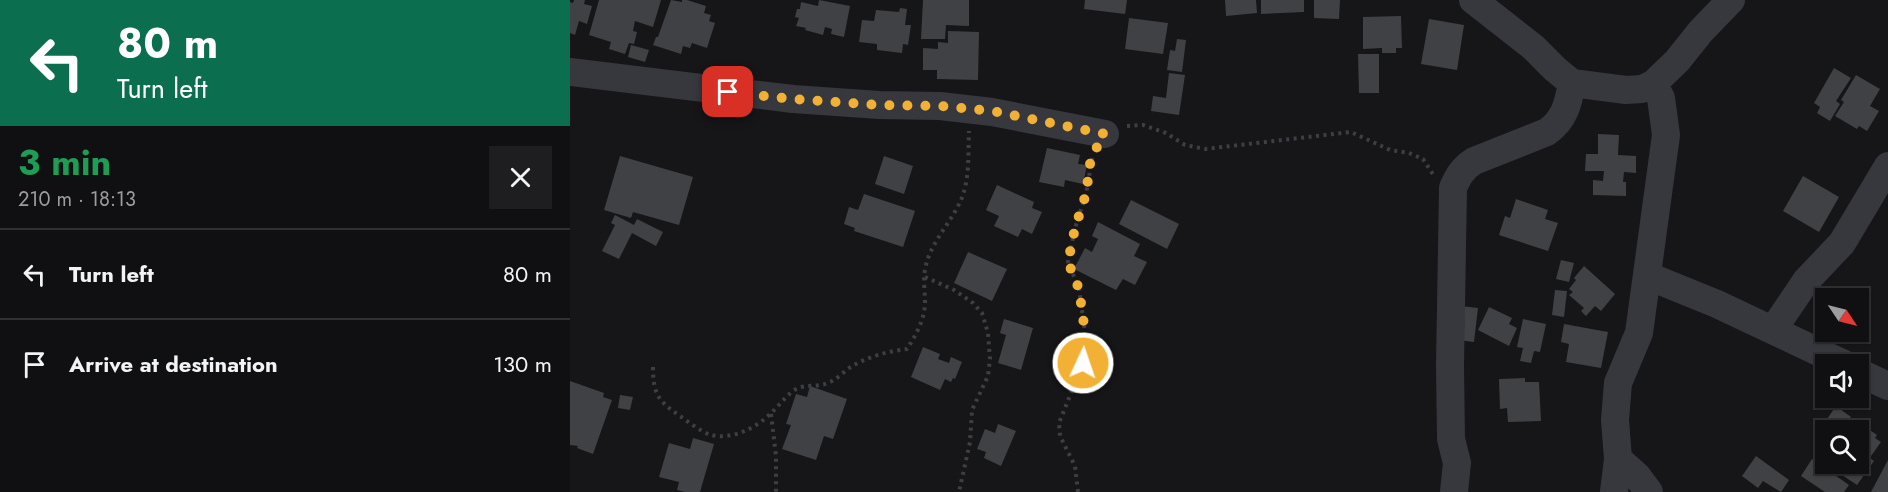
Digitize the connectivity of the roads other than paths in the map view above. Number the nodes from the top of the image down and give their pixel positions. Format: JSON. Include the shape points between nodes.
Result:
{"nodes":[{"id":1,"x":1473,"y":0,"type":"edge"},
{"id":2,"x":1705,"y":0,"type":"edge"},
{"id":3,"x":1731,"y":0,"type":"edge"},
{"id":4,"x":1701,"y":31,"type":"junction"},
{"id":5,"x":570,"y":72,"type":"edge"},
{"id":6,"x":1572,"y":83,"type":"junction"},
{"id":7,"x":1653,"y":84,"type":"junction"},
{"id":8,"x":1105,"y":134,"type":"road end"},
{"id":9,"x":1888,"y":166,"type":"edge"},
{"id":10,"x":1647,"y":276,"type":"junction"},
{"id":11,"x":1773,"y":330,"type":"junction"},
{"id":12,"x":1823,"y":354,"type":"edge"},
{"id":13,"x":1869,"y":377,"type":"edge"},
{"id":14,"x":1888,"y":386,"type":"edge"},
{"id":15,"x":1618,"y":459,"type":"junction"},
{"id":16,"x":1454,"y":492,"type":"edge"},
{"id":17,"x":1614,"y":492,"type":"edge"},
{"id":18,"x":1649,"y":492,"type":"edge"}],
"edges":[{"from":1,"to":6,"type":"street"},
{"from":2,"to":4,"type":"street"},
{"from":3,"to":4,"type":"street"},
{"from":4,"to":7,"type":"street"},
{"from":5,"to":8,"type":"street","via":[[792,99],[970,109]]},
{"from":6,"to":7,"type":"street","via":[[1626,90]]},
{"from":6,"to":16,"type":"street","via":[[1568,104],[1557,125],[1474,161],[1464,168],[1453,188],[1450,365],[1451,439],[1457,463]]},
{"from":7,"to":10,"type":"street","via":[[1661,98],[1665,135]]},
{"from":9,"to":11,"type":"street","via":[[1842,243],[1806,281]]},
{"from":10,"to":11,"type":"street"},
{"from":10,"to":15,"type":"street","via":[[1639,333],[1618,383]]},
{"from":11,"to":12,"type":"street"},
{"from":13,"to":14,"type":"street"},
{"from":15,"to":17,"type":"street"},
{"from":15,"to":18,"type":"street"}]}
